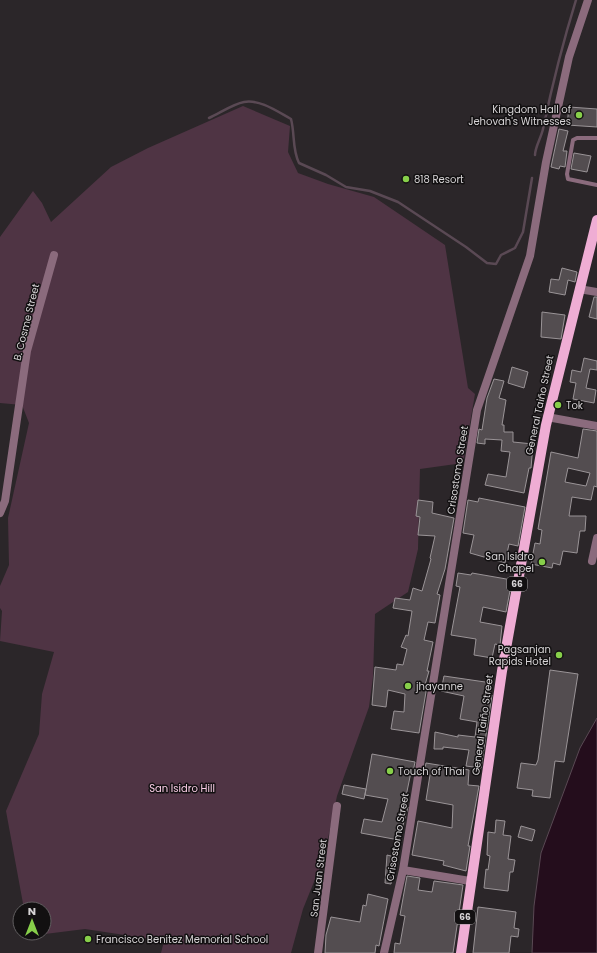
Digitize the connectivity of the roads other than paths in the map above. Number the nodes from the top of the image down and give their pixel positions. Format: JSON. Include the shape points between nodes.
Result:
{"nodes":[{"id":1,"x":588,"y":0,"type":"edge"},
{"id":2,"x":597,"y":138,"type":"edge"},
{"id":3,"x":597,"y":185,"type":"edge"},
{"id":4,"x":597,"y":220,"type":"edge"},
{"id":5,"x":54,"y":255,"type":"dead end"},
{"id":6,"x":579,"y":289,"type":"junction"},
{"id":7,"x":597,"y":292,"type":"edge"},
{"id":8,"x":548,"y":417,"type":"junction"},
{"id":9,"x":597,"y":426,"type":"edge"},
{"id":10,"x":0,"y":513,"type":"edge"},
{"id":11,"x":596,"y":542,"type":"edge"},
{"id":12,"x":592,"y":561,"type":"dead end"},
{"id":13,"x":337,"y":806,"type":"dead end"},
{"id":14,"x":403,"y":870,"type":"junction"},
{"id":15,"x":470,"y":881,"type":"junction"},
{"id":16,"x":318,"y":953,"type":"edge"},
{"id":17,"x":384,"y":953,"type":"edge"},
{"id":18,"x":460,"y":953,"type":"edge"}],
"edges":[{"from":1,"to":14,"type":"street","name":"Crisostomo Street","via":[[569,57],[546,162],[530,256],[477,410]]},
{"from":2,"to":3,"type":"lane","via":[[573,140],[567,174],[568,179]]},
{"from":4,"to":6,"type":"main road","number":"66"},
{"from":5,"to":10,"type":"street","name":"B. Cosme Street","via":[[27,351],[5,501]]},
{"from":6,"to":7,"type":"street"},
{"from":6,"to":8,"type":"main road","name":"General Taiño Street","number":"66"},
{"from":8,"to":9,"type":"street"},
{"from":8,"to":15,"type":"main road","name":"General Taiño Street","number":"66","via":[[502,671]]},
{"from":11,"to":12,"type":"street"},
{"from":13,"to":16,"type":"street","name":"San Juan Street"},
{"from":14,"to":15,"type":"street"},
{"from":14,"to":17,"type":"street","name":"Crisostomo Street"},
{"from":15,"to":18,"type":"main road","name":"General Taiño Street","number":"66"}]}
